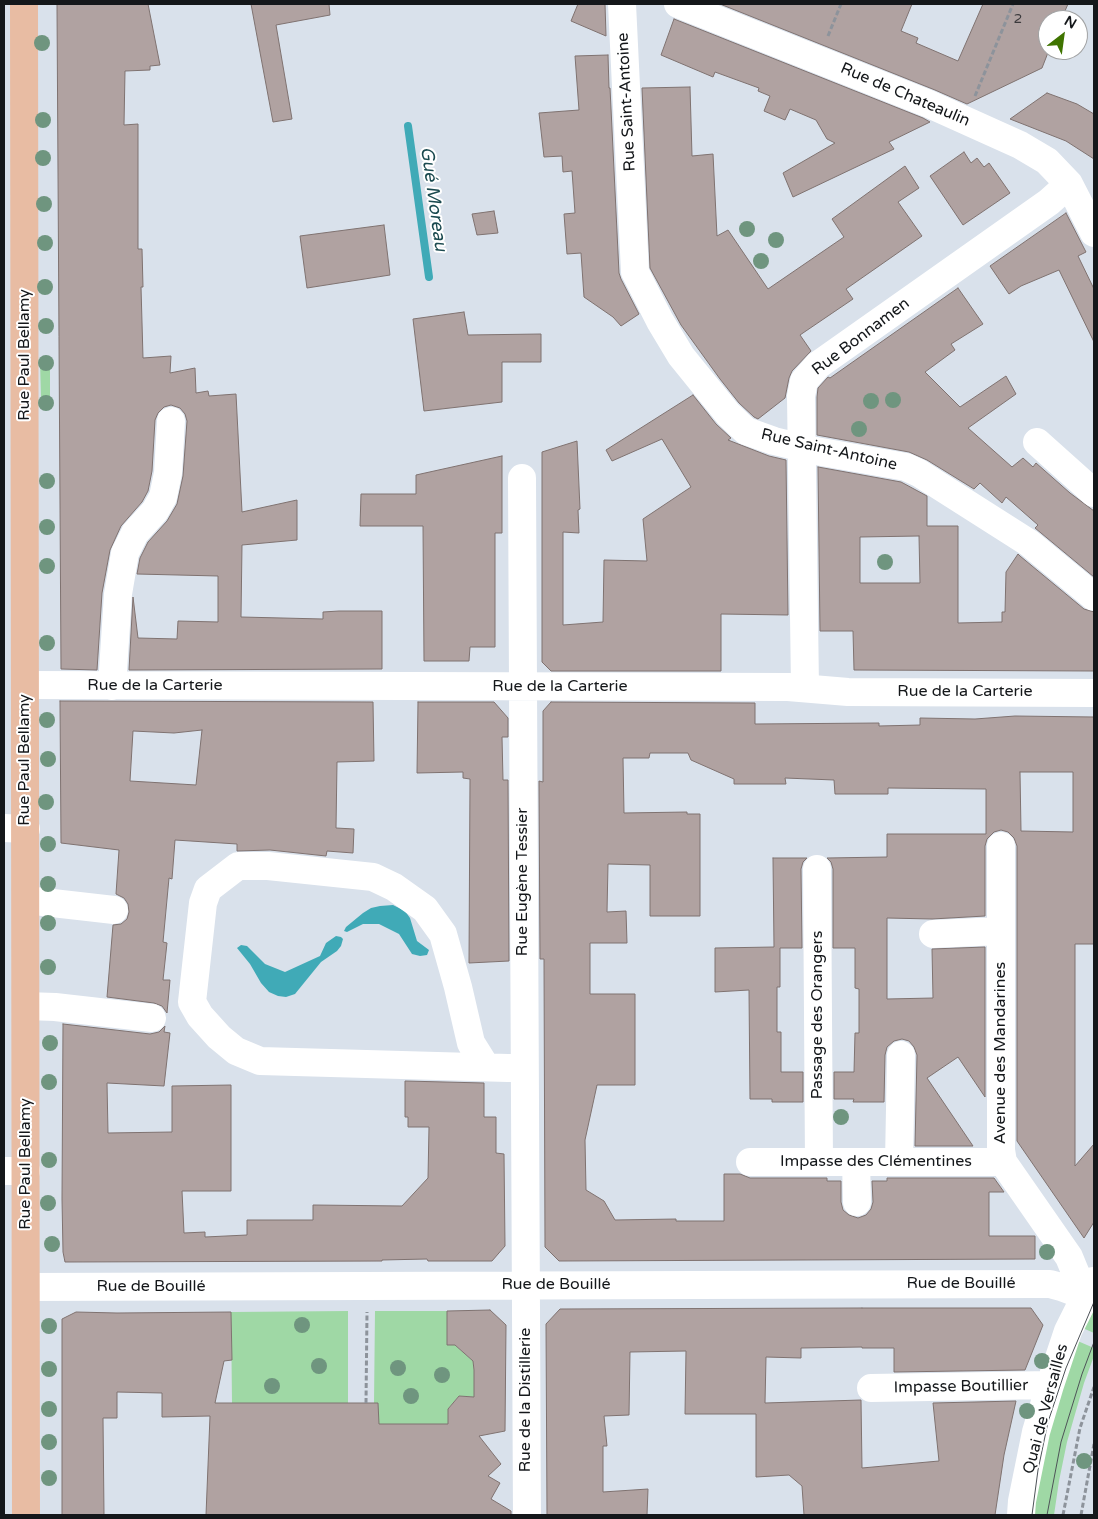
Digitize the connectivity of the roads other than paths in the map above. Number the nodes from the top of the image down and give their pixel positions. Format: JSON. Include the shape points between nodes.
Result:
{"nodes":[{"id":1,"x":24,"y":4,"type":"edge"},
{"id":2,"x":622,"y":4,"type":"edge"},
{"id":3,"x":678,"y":4,"type":"edge"},
{"id":4,"x":1069,"y":184,"type":"junction"},
{"id":5,"x":1094,"y":233,"type":"edge"},
{"id":6,"x":171,"y":422,"type":"dead end"},
{"id":7,"x":1037,"y":442,"type":"dead end"},
{"id":8,"x":802,"y":447,"type":"junction"},
{"id":9,"x":522,"y":478,"type":"dead end"},
{"id":10,"x":1094,"y":493,"type":"edge"},
{"id":11,"x":1094,"y":597,"type":"edge"},
{"id":12,"x":25,"y":685,"type":"junction"},
{"id":13,"x":112,"y":686,"type":"junction"},
{"id":14,"x":522,"y":686,"type":"junction"},
{"id":15,"x":805,"y":688,"type":"junction"},
{"id":16,"x":1094,"y":693,"type":"edge"},
{"id":17,"x":15,"y":828,"type":"edge"},
{"id":18,"x":1001,"y":846,"type":"dead end"},
{"id":19,"x":817,"y":869,"type":"dead end"},
{"id":20,"x":26,"y":900,"type":"junction"},
{"id":21,"x":114,"y":910,"type":"dead end"},
{"id":22,"x":1000,"y":931,"type":"junction"},
{"id":23,"x":933,"y":934,"type":"dead end"},
{"id":24,"x":26,"y":1006,"type":"junction"},
{"id":25,"x":152,"y":1018,"type":"dead end"},
{"id":26,"x":901,"y":1055,"type":"dead end"},
{"id":27,"x":486,"y":1068,"type":"junction"},
{"id":28,"x":524,"y":1068,"type":"junction"},
{"id":29,"x":750,"y":1162,"type":"dead end"},
{"id":30,"x":819,"y":1162,"type":"junction"},
{"id":31,"x":856,"y":1162,"type":"junction"},
{"id":32,"x":899,"y":1162,"type":"junction"},
{"id":33,"x":1002,"y":1162,"type":"junction"},
{"id":34,"x":15,"y":1171,"type":"edge"},
{"id":35,"x":857,"y":1202,"type":"dead end"},
{"id":36,"x":526,"y":1286,"type":"junction"},
{"id":37,"x":26,"y":1287,"type":"junction"},
{"id":38,"x":1089,"y":1287,"type":"edge"},
{"id":39,"x":1050,"y":1385,"type":"junction"},
{"id":40,"x":871,"y":1388,"type":"dead end"},
{"id":41,"x":26,"y":1515,"type":"edge"},
{"id":42,"x":527,"y":1515,"type":"edge"},
{"id":43,"x":1021,"y":1515,"type":"edge"}],
"edges":[{"from":1,"to":12,"type":"main road","name":"Rue Paul Bellamy"},
{"from":2,"to":8,"type":"street","name":"Rue Saint-Antoine","via":[[635,272],[682,356],[728,414],[746,431]]},
{"from":3,"to":4,"type":"street","name":"Rue de Chateaulin","via":[[929,104],[1020,144],[1048,161]]},
{"from":4,"to":5,"type":"street","name":"Rue de Chateaulin"},
{"from":4,"to":8,"type":"street","name":"Rue Bonnamen","via":[[1049,202],[814,369],[804,381],[801,393]]},
{"from":6,"to":13,"type":"street","via":[[163,497],[135,533],[125,553],[118,594]]},
{"from":7,"to":10,"type":"street"},
{"from":8,"to":11,"type":"street","name":"Rue Saint-Antoine","via":[[906,468],[919,474],[1029,543]]},
{"from":8,"to":15,"type":"street","name":"Rue Bonnamen"},
{"from":9,"to":14,"type":"street","name":"Rue Eugène Tessier"},
{"from":12,"to":13,"type":"street","name":"Rue de la Carterie"},
{"from":12,"to":17,"type":"main road","name":"Rue Paul Bellamy"},
{"from":13,"to":14,"type":"street","name":"Rue de la Carterie"},
{"from":14,"to":15,"type":"street","name":"Rue de la Carterie"},
{"from":14,"to":28,"type":"street","name":"Rue Eugène Tessier"},
{"from":15,"to":16,"type":"street","name":"Rue de la Carterie","via":[[848,692]]},
{"from":17,"to":20,"type":"main road","name":"Rue Paul Bellamy"},
{"from":18,"to":22,"type":"street","name":"Avenue des Mandarines"},
{"from":19,"to":30,"type":"street","name":"Passage des Orangers"},
{"from":20,"to":21,"type":"street"},
{"from":20,"to":24,"type":"main road","name":"Rue Paul Bellamy"},
{"from":22,"to":23,"type":"street"},
{"from":22,"to":33,"type":"street","name":"Avenue des Mandarines"},
{"from":24,"to":25,"type":"street","via":[[55,1007],[119,1021]]},
{"from":24,"to":34,"type":"main road","name":"Rue Paul Bellamy"},
{"from":26,"to":32,"type":"street"},
{"from":27,"to":27,"type":"street","via":[[260,1062],[236,1051],[200,1016],[192,1002],[202,903],[208,890],[238,866],[373,877],[394,887],[425,909],[443,934],[471,1043]]},
{"from":27,"to":28,"type":"street"},
{"from":28,"to":36,"type":"street","name":"Rue Eugène Tessier"},
{"from":29,"to":30,"type":"street","name":"Impasse des Clémentines"},
{"from":30,"to":31,"type":"street","name":"Impasse des Clémentines"},
{"from":31,"to":32,"type":"street","name":"Impasse des Clémentines"},
{"from":31,"to":35,"type":"street"},
{"from":32,"to":33,"type":"street","name":"Impasse des Clémentines"},
{"from":33,"to":38,"type":"street","name":"Avenue des Mandarines"},
{"from":34,"to":37,"type":"main road","name":"Rue Paul Bellamy"},
{"from":36,"to":37,"type":"street","name":"Rue de Bouillé"},
{"from":36,"to":38,"type":"street","name":"Rue de Bouillé","via":[[1050,1284]]},
{"from":36,"to":42,"type":"street","name":"Rue de la Distillerie"},
{"from":37,"to":41,"type":"main road","name":"Rue Paul Bellamy"},
{"from":38,"to":39,"type":"street","name":"Quai de Versailles","via":[[1068,1331]]},
{"from":39,"to":40,"type":"street","name":"Impasse Boutillier"},
{"from":39,"to":43,"type":"street","name":"Quai de Versailles","via":[[1036,1432]]}]}
